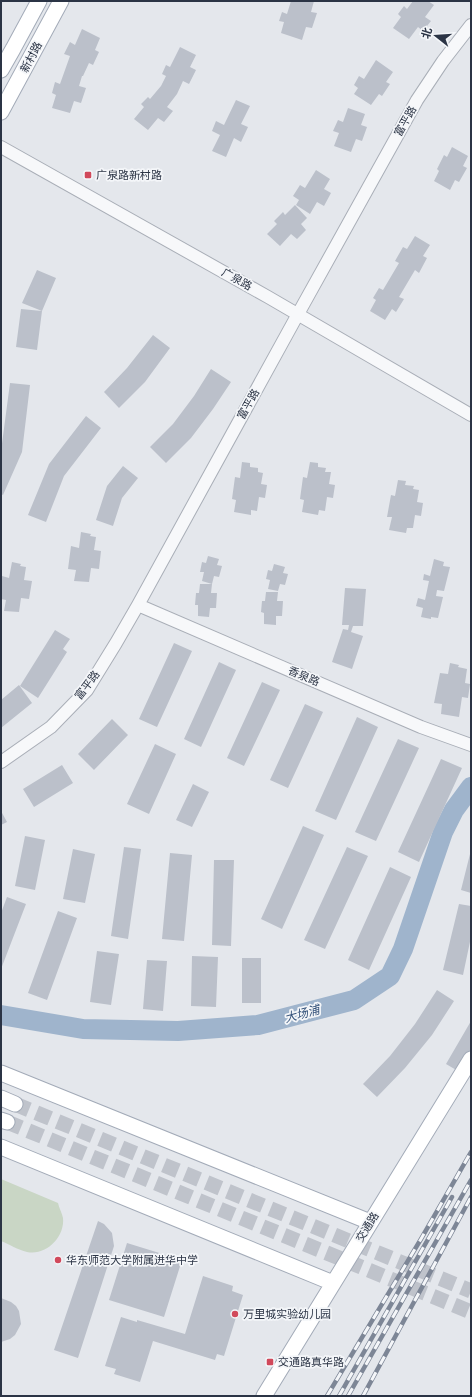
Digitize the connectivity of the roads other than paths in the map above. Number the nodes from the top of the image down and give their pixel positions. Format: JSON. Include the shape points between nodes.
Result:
{"nodes":[{"id":1,"x":39,"y":1,"type":"edge"},
{"id":2,"x":61,"y":1,"type":"edge"},
{"id":3,"x":471,"y":25,"type":"edge"},
{"id":4,"x":1,"y":70,"type":"edge"},
{"id":5,"x":1,"y":112,"type":"edge"},
{"id":6,"x":1,"y":147,"type":"edge"},
{"id":7,"x":298,"y":314,"type":"junction"},
{"id":8,"x":471,"y":415,"type":"edge"},
{"id":9,"x":138,"y":605,"type":"junction"},
{"id":10,"x":471,"y":745,"type":"edge"},
{"id":11,"x":1,"y":762,"type":"edge"},
{"id":12,"x":471,"y":1059,"type":"edge"},
{"id":13,"x":1,"y":1073,"type":"edge"},
{"id":14,"x":1,"y":1147,"type":"edge"},
{"id":15,"x":370,"y":1222,"type":"junction"},
{"id":16,"x":333,"y":1283,"type":"junction"},
{"id":17,"x":264,"y":1396,"type":"edge"}],
"edges":[{"from":1,"to":4,"type":"main road","name":"新村路"},
{"from":2,"to":5,"type":"main road","name":"新村路"},
{"from":3,"to":7,"type":"street","name":"富平路","via":[[417,100]]},
{"from":6,"to":7,"type":"street","name":"广泉路"},
{"from":7,"to":8,"type":"street","name":"广泉路"},
{"from":7,"to":9,"type":"street","name":"富平路"},
{"from":9,"to":10,"type":"street","name":"香泉路","via":[[421,727]]},
{"from":9,"to":11,"type":"street","name":"富平路","via":[[87,690],[51,727]]},
{"from":12,"to":15,"type":"main road","name":"交通路"},
{"from":13,"to":15,"type":"main road"},
{"from":14,"to":16,"type":"main road"},
{"from":15,"to":16,"type":"main road","name":"交通路"},
{"from":16,"to":17,"type":"main road","name":"交通路"}]}
